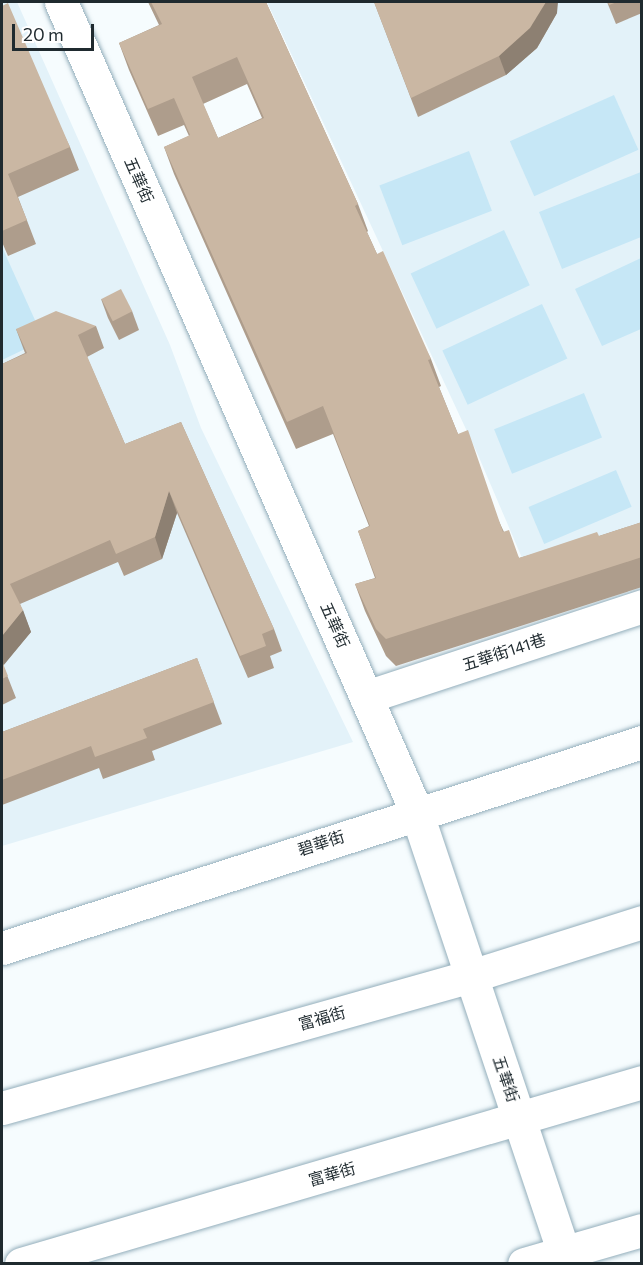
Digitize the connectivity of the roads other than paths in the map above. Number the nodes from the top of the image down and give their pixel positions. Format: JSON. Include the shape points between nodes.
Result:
{"nodes":[{"id":1,"x":61,"y":2,"type":"edge"},
{"id":2,"x":642,"y":606,"type":"edge"},
{"id":3,"x":366,"y":697,"type":"junction"},
{"id":4,"x":642,"y":742,"type":"edge"},
{"id":5,"x":416,"y":811,"type":"junction"},
{"id":6,"x":642,"y":922,"type":"edge"},
{"id":7,"x":2,"y":948,"type":"edge"},
{"id":8,"x":471,"y":976,"type":"junction"},
{"id":9,"x":642,"y":1082,"type":"edge"},
{"id":10,"x":2,"y":1108,"type":"edge"},
{"id":11,"x":520,"y":1120,"type":"junction"},
{"id":12,"x":642,"y":1230,"type":"edge"},
{"id":13,"x":566,"y":1258,"type":"edge"},
{"id":14,"x":21,"y":1263,"type":"edge"},
{"id":15,"x":524,"y":1263,"type":"edge"}],
"edges":[{"from":1,"to":3,"type":"street","name":"五華街"},
{"from":2,"to":3,"type":"street","name":"五華街141巷"},
{"from":3,"to":5,"type":"street","name":"五華街"},
{"from":4,"to":5,"type":"street","name":"碧華街"},
{"from":5,"to":7,"type":"street","name":"碧華街"},
{"from":5,"to":8,"type":"street","name":"五華街"},
{"from":6,"to":8,"type":"street","name":"富福街"},
{"from":8,"to":10,"type":"street","name":"富福街"},
{"from":8,"to":11,"type":"street","name":"五華街"},
{"from":9,"to":11,"type":"street","name":"富華街"},
{"from":11,"to":13,"type":"street","name":"五華街"},
{"from":11,"to":14,"type":"street","name":"富華街"},
{"from":12,"to":13,"type":"street"},
{"from":13,"to":15,"type":"street"}]}
